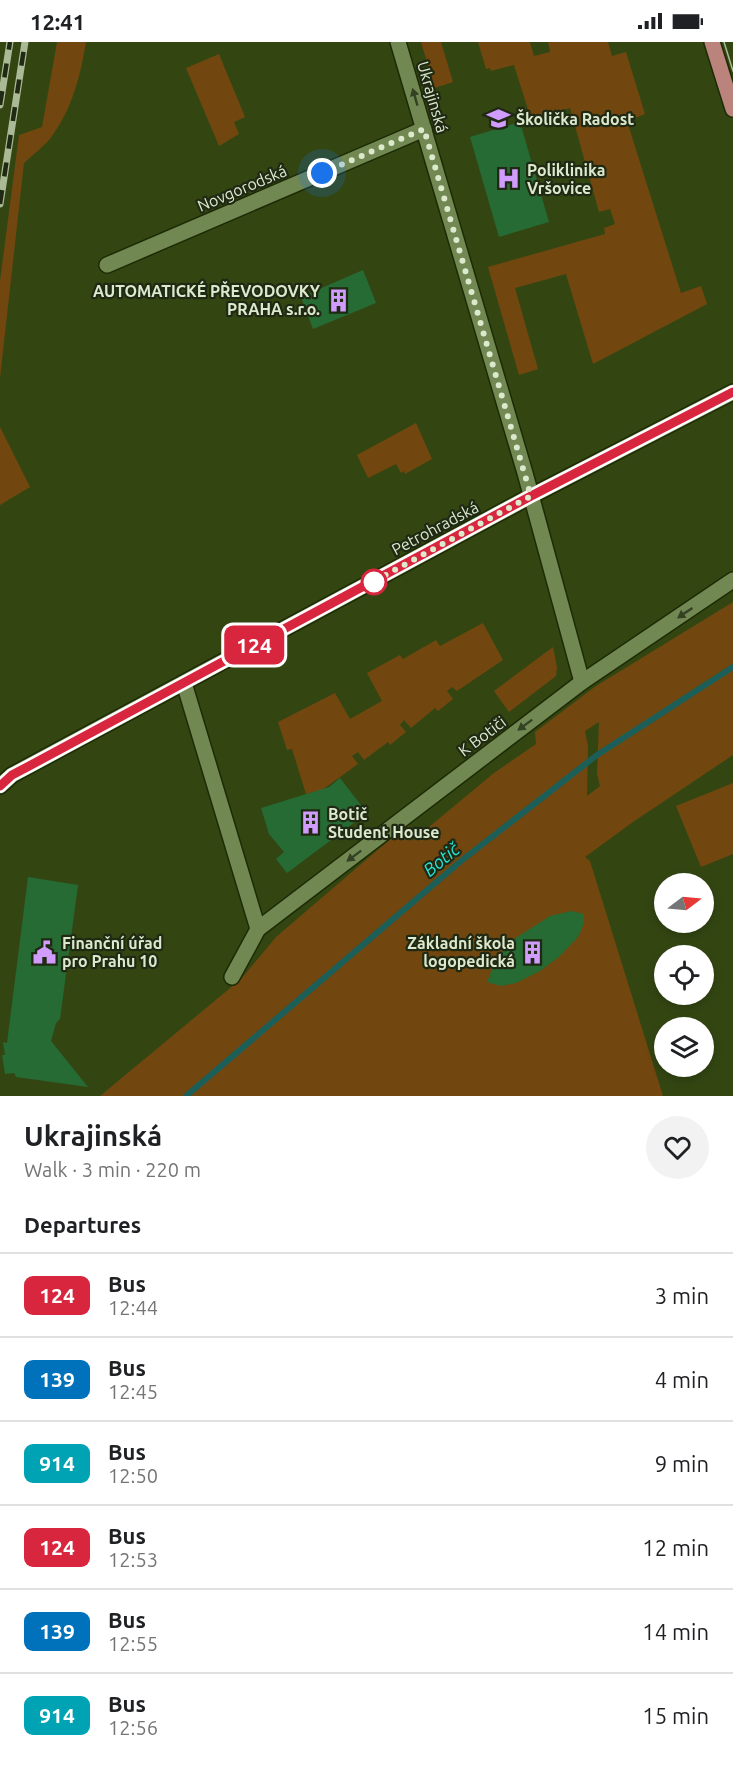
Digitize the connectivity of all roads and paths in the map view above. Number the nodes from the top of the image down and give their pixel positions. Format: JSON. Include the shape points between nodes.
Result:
{"nodes":[{"id":1,"x":398,"y":42,"type":"edge"},
{"id":2,"x":712,"y":42,"type":"edge"},
{"id":3,"x":733,"y":109,"type":"edge"},
{"id":4,"x":424,"y":129,"type":"junction"},
{"id":5,"x":107,"y":265,"type":"dead end"},
{"id":6,"x":733,"y":392,"type":"edge"},
{"id":7,"x":531,"y":496,"type":"junction"},
{"id":8,"x":733,"y":580,"type":"edge"},
{"id":9,"x":184,"y":682,"type":"junction"},
{"id":10,"x":582,"y":682,"type":"junction"},
{"id":11,"x":0,"y":786,"type":"edge"},
{"id":12,"x":258,"y":929,"type":"junction"},
{"id":13,"x":232,"y":977,"type":"dead end"}],
"edges":[{"from":4,"to":1,"type":"street","name":"Ukrajinská","one_way":true},
{"from":2,"to":3,"type":"main road"},
{"from":4,"to":5,"type":"street","name":"Novgorodská"},
{"from":4,"to":7,"type":"street","name":"Ukrajinská"},
{"from":6,"to":7,"type":"street","name":"Petrohradská"},
{"from":7,"to":9,"type":"street","name":"Petrohradská"},
{"from":7,"to":10,"type":"street","name":"Ukrajinská"},
{"from":8,"to":10,"type":"street","name":"K Botiči","one_way":true},
{"from":9,"to":11,"type":"street","name":"Petrohradská","via":[[12,775]]},
{"from":9,"to":12,"type":"street"},
{"from":10,"to":12,"type":"street","name":"K Botiči","one_way":true},
{"from":12,"to":13,"type":"street","name":"K Botiči"}]}
